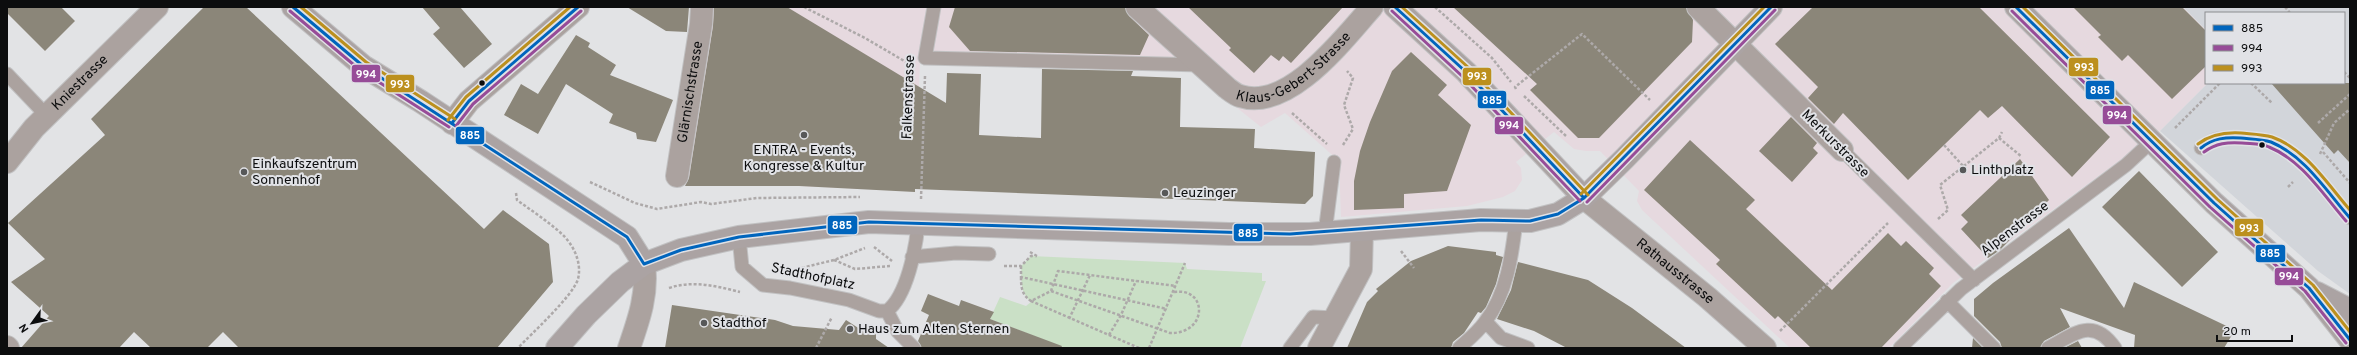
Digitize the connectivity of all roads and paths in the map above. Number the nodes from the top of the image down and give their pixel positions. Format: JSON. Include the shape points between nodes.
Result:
{"nodes":[{"id":1,"x":157,"y":7,"type":"edge"},
{"id":2,"x":293,"y":7,"type":"edge"},
{"id":3,"x":578,"y":7,"type":"edge"},
{"id":4,"x":702,"y":7,"type":"edge"},
{"id":5,"x":804,"y":7,"type":"edge"},
{"id":6,"x":934,"y":7,"type":"edge"},
{"id":7,"x":1137,"y":7,"type":"edge"},
{"id":8,"x":1372,"y":7,"type":"edge"},
{"id":9,"x":1395,"y":7,"type":"edge"},
{"id":10,"x":1435,"y":7,"type":"edge"},
{"id":11,"x":1698,"y":7,"type":"edge"},
{"id":12,"x":1771,"y":7,"type":"edge"},
{"id":13,"x":2016,"y":7,"type":"edge"},
{"id":14,"x":1734,"y":43,"type":"junction"},
{"id":15,"x":925,"y":58,"type":"junction"},
{"id":16,"x":1201,"y":65,"type":"junction"},
{"id":17,"x":1347,"y":70,"type":"dead end"},
{"id":18,"x":925,"y":73,"type":"junction"},
{"id":19,"x":7,"y":74,"type":"edge"},
{"id":20,"x":2219,"y":84,"type":"edge"},
{"id":21,"x":2252,"y":84,"type":"edge"},
{"id":22,"x":1514,"y":87,"type":"junction"},
{"id":23,"x":2350,"y":94,"type":"edge"},
{"id":24,"x":1272,"y":95,"type":"junction"},
{"id":25,"x":1650,"y":100,"type":"dead end"},
{"id":26,"x":2272,"y":102,"type":"dead end"},
{"id":27,"x":2350,"y":109,"type":"edge"},
{"id":28,"x":47,"y":116,"type":"junction"},
{"id":29,"x":452,"y":123,"type":"junction"},
{"id":30,"x":2318,"y":123,"type":"dead end"},
{"id":31,"x":2175,"y":128,"type":"dead end"},
{"id":32,"x":2002,"y":132,"type":"dead end"},
{"id":33,"x":1567,"y":137,"type":"dead end"},
{"id":34,"x":1999,"y":138,"type":"junction"},
{"id":35,"x":2152,"y":141,"type":"junction"},
{"id":36,"x":1944,"y":145,"type":"dead end"},
{"id":37,"x":2201,"y":148,"type":"dead end"},
{"id":38,"x":1842,"y":150,"type":"joint"},
{"id":39,"x":1336,"y":157,"type":"junction"},
{"id":40,"x":2022,"y":157,"type":"dead end"},
{"id":41,"x":7,"y":162,"type":"edge"},
{"id":42,"x":1964,"y":166,"type":"junction"},
{"id":43,"x":677,"y":176,"type":"dead end"},
{"id":44,"x":2350,"y":184,"type":"edge"},
{"id":45,"x":922,"y":188,"type":"dead end"},
{"id":46,"x":614,"y":193,"type":"dead end"},
{"id":47,"x":1584,"y":198,"type":"junction"},
{"id":48,"x":517,"y":200,"type":"dead end"},
{"id":49,"x":681,"y":205,"type":"dead end"},
{"id":50,"x":1900,"y":209,"type":"junction"},
{"id":51,"x":2350,"y":218,"type":"edge"},
{"id":52,"x":1516,"y":221,"type":"junction"},
{"id":53,"x":918,"y":224,"type":"junction"},
{"id":54,"x":1362,"y":230,"type":"junction"},
{"id":55,"x":1925,"y":232,"type":"junction"},
{"id":56,"x":1325,"y":233,"type":"junction"},
{"id":57,"x":739,"y":237,"type":"junction"},
{"id":58,"x":1400,"y":249,"type":"dead end"},
{"id":59,"x":989,"y":254,"type":"dead end"},
{"id":60,"x":912,"y":257,"type":"junction"},
{"id":61,"x":834,"y":260,"type":"junction"},
{"id":62,"x":1185,"y":263,"type":"dead end"},
{"id":63,"x":644,"y":264,"type":"junction"},
{"id":64,"x":1021,"y":266,"type":"dead end"},
{"id":65,"x":1414,"y":268,"type":"dead end"},
{"id":66,"x":792,"y":270,"type":"dead end"},
{"id":67,"x":1090,"y":275,"type":"junction"},
{"id":68,"x":1021,"y":277,"type":"junction"},
{"id":69,"x":1974,"y":280,"type":"junction"},
{"id":70,"x":1136,"y":281,"type":"junction"},
{"id":71,"x":1054,"y":283,"type":"junction"},
{"id":72,"x":712,"y":284,"type":"dead end"},
{"id":73,"x":1176,"y":286,"type":"junction"},
{"id":74,"x":2309,"y":288,"type":"junction"},
{"id":75,"x":1083,"y":289,"type":"junction"},
{"id":76,"x":1051,"y":291,"type":"junction"},
{"id":77,"x":1174,"y":292,"type":"junction"},
{"id":78,"x":1128,"y":300,"type":"junction"},
{"id":79,"x":1032,"y":301,"type":"junction"},
{"id":80,"x":1078,"y":301,"type":"junction"},
{"id":81,"x":1947,"y":301,"type":"junction"},
{"id":82,"x":643,"y":308,"type":"junction"},
{"id":83,"x":1167,"y":309,"type":"junction"},
{"id":84,"x":2350,"y":310,"type":"edge"},
{"id":85,"x":887,"y":311,"type":"junction"},
{"id":86,"x":833,"y":315,"type":"dead end"},
{"id":87,"x":1121,"y":315,"type":"junction"},
{"id":88,"x":1335,"y":318,"type":"junction"},
{"id":89,"x":1069,"y":319,"type":"junction"},
{"id":90,"x":1486,"y":322,"type":"junction"},
{"id":91,"x":1159,"y":328,"type":"junction"},
{"id":92,"x":1109,"y":335,"type":"junction"},
{"id":93,"x":2350,"y":340,"type":"edge"},
{"id":94,"x":518,"y":348,"type":"edge"},
{"id":95,"x":557,"y":348,"type":"edge"},
{"id":96,"x":629,"y":348,"type":"edge"},
{"id":97,"x":816,"y":348,"type":"edge"},
{"id":98,"x":914,"y":348,"type":"edge"},
{"id":99,"x":1139,"y":348,"type":"edge"},
{"id":100,"x":1149,"y":348,"type":"edge"},
{"id":101,"x":1290,"y":348,"type":"edge"},
{"id":102,"x":1319,"y":348,"type":"edge"},
{"id":103,"x":1459,"y":348,"type":"edge"},
{"id":104,"x":1528,"y":348,"type":"edge"},
{"id":105,"x":1765,"y":348,"type":"edge"},
{"id":106,"x":1900,"y":348,"type":"edge"},
{"id":107,"x":1994,"y":348,"type":"edge"},
{"id":108,"x":2048,"y":348,"type":"edge"},
{"id":109,"x":2115,"y":348,"type":"edge"}],
"edges":[{"from":1,"to":28,"type":"street","name":"Kniestrasse"},
{"from":2,"to":29,"type":"main road","via":[[363,66]]},
{"from":3,"to":29,"type":"street","via":[[469,102]]},
{"from":4,"to":43,"type":"street","name":"Glärnischstrasse"},
{"from":5,"to":18,"type":"path"},
{"from":6,"to":15,"type":"lane","name":"Falkenstrasse"},
{"from":7,"to":16,"type":"street","name":"Klaus-Gebert-Strasse"},
{"from":8,"to":24,"type":"street","name":"Klaus-Gebert-Strasse","via":[[1309,74]]},
{"from":9,"to":47,"type":"main road","via":[[1466,72]]},
{"from":10,"to":22,"type":"path","via":[[1492,58]]},
{"from":11,"to":14,"type":"street","name":"Merkurstrasse"},
{"from":12,"to":14,"type":"main road"},
{"from":13,"to":35,"type":"main road"},
{"from":14,"to":38,"type":"street","name":"Merkurstrasse"},
{"from":14,"to":47,"type":"main road","via":[[1624,160]]},
{"from":15,"to":16,"type":"lane"},
{"from":15,"to":18,"type":"path","name":"Falkenstrasse"},
{"from":16,"to":24,"type":"street","name":"Klaus-Gebert-Strasse","via":[[1240,96],[1258,98]]},
{"from":17,"to":39,"type":"path","via":[[1353,78],[1344,105],[1353,129]]},
{"from":18,"to":45,"type":"path","name":"Falkenstrasse"},
{"from":19,"to":28,"type":"lane"},
{"from":20,"to":31,"type":"path"},
{"from":21,"to":26,"type":"path"},
{"from":22,"to":25,"type":"path","via":[[1582,34]]},
{"from":22,"to":33,"type":"path"},
{"from":23,"to":30,"type":"path"},
{"from":24,"to":39,"type":"path"},
{"from":27,"to":44,"type":"path","via":[[2334,123],[2322,152]]},
{"from":28,"to":41,"type":"street","name":"Kniestrasse"},
{"from":29,"to":63,"type":"main road","via":[[626,237]]},
{"from":32,"to":34,"type":"path"},
{"from":34,"to":40,"type":"path"},
{"from":34,"to":42,"type":"path"},
{"from":35,"to":69,"type":"lane","name":"Alpenstrasse","via":[[2126,165]]},
{"from":35,"to":74,"type":"main road","via":[[2214,203]]},
{"from":36,"to":42,"type":"path"},
{"from":37,"to":51,"type":"lane","via":[[2213,140],[2227,137],[2260,140],[2280,146],[2306,169]]},
{"from":38,"to":50,"type":"lane","name":"Merkurstrasse"},
{"from":39,"to":56,"type":"lane"},
{"from":42,"to":55,"type":"path","via":[[1940,185],[1948,210]]},
{"from":46,"to":49,"type":"path","via":[[635,203],[657,209]]},
{"from":47,"to":52,"type":"main road","via":[[1558,214],[1530,221]]},
{"from":47,"to":105,"type":"street","name":"Rathausstrasse","via":[[1708,297]]},
{"from":48,"to":94,"type":"path","via":[[563,235],[572,246],[580,264],[578,280]]},
{"from":50,"to":55,"type":"lane","name":"Merkurstrasse"},
{"from":50,"to":105,"type":"path"},
{"from":52,"to":54,"type":"main road","via":[[1481,220]]},
{"from":52,"to":90,"type":"lane","via":[[1504,288]]},
{"from":53,"to":56,"type":"main road","via":[[1229,234]]},
{"from":53,"to":57,"type":"main road","via":[[868,222]]},
{"from":53,"to":60,"type":"lane"},
{"from":54,"to":56,"type":"main road"},
{"from":54,"to":88,"type":"street","via":[[1361,270]]},
{"from":55,"to":69,"type":"lane","name":"Merkurstrasse"},
{"from":57,"to":63,"type":"main road","via":[[681,250]]},
{"from":57,"to":85,"type":"lane","name":"Stadthofplatz","via":[[742,267],[763,285],[849,300],[879,311]]},
{"from":58,"to":65,"type":"path"},
{"from":59,"to":60,"type":"lane","via":[[956,253]]},
{"from":60,"to":85,"type":"lane","via":[[903,287],[894,306]]},
{"from":61,"to":61,"type":"path","via":[[855,269],[878,269],[898,265],[872,245]]},
{"from":61,"to":66,"type":"path"},
{"from":62,"to":73,"type":"path"},
{"from":63,"to":82,"type":"street","via":[[646,282]]},
{"from":63,"to":95,"type":"main road","via":[[620,282],[586,314]]},
{"from":64,"to":68,"type":"path"},
{"from":67,"to":70,"type":"path"},
{"from":67,"to":71,"type":"path","via":[[1058,270]]},
{"from":67,"to":75,"type":"path"},
{"from":68,"to":71,"type":"path"},
{"from":68,"to":79,"type":"path","via":[[1021,288],[1025,297]]},
{"from":69,"to":81,"type":"lane","name":"Alpenstrasse"},
{"from":70,"to":73,"type":"path"},
{"from":70,"to":78,"type":"path"},
{"from":71,"to":75,"type":"path"},
{"from":71,"to":76,"type":"path"},
{"from":72,"to":82,"type":"path","via":[[678,285],[667,289]]},
{"from":73,"to":77,"type":"path"},
{"from":74,"to":84,"type":"main road"},
{"from":74,"to":93,"type":"main road"},
{"from":75,"to":78,"type":"path"},
{"from":75,"to":80,"type":"path"},
{"from":76,"to":79,"type":"path"},
{"from":76,"to":80,"type":"path"},
{"from":77,"to":83,"type":"path"},
{"from":77,"to":91,"type":"path","via":[[1190,294],[1196,300],[1198,318],[1192,327],[1182,334],[1170,334]]},
{"from":78,"to":83,"type":"path"},
{"from":78,"to":87,"type":"path"},
{"from":79,"to":89,"type":"path"},
{"from":80,"to":87,"type":"path"},
{"from":80,"to":89,"type":"path"},
{"from":81,"to":106,"type":"lane","name":"Alpenstrasse"},
{"from":81,"to":107,"type":"lane"},
{"from":82,"to":96,"type":"street"},
{"from":83,"to":91,"type":"path"},
{"from":85,"to":98,"type":"lane","via":[[898,332]]},
{"from":86,"to":97,"type":"path"},
{"from":87,"to":91,"type":"path"},
{"from":87,"to":92,"type":"path"},
{"from":88,"to":101,"type":"lane","via":[[1313,317]]},
{"from":88,"to":102,"type":"street"},
{"from":89,"to":92,"type":"path"},
{"from":90,"to":103,"type":"lane"},
{"from":90,"to":104,"type":"lane","via":[[1501,338]]},
{"from":91,"to":100,"type":"path"},
{"from":92,"to":99,"type":"path"},
{"from":108,"to":109,"type":"lane","via":[[2080,330],[2095,330],[2109,339]]}]}
